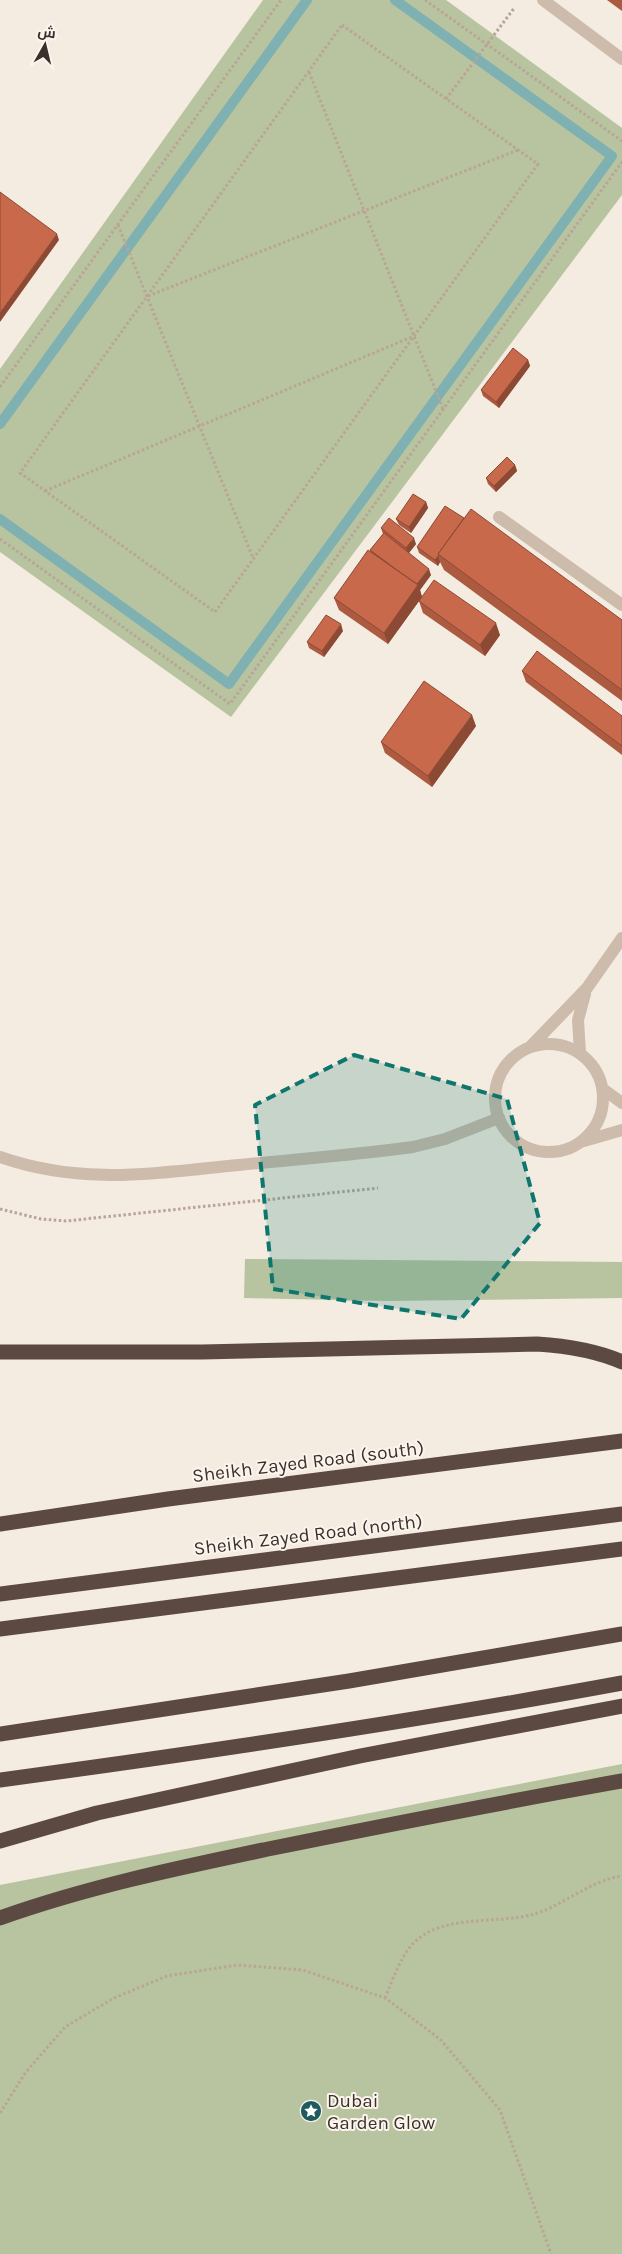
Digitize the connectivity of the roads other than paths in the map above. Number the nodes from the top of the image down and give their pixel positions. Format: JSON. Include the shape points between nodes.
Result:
{"nodes":[{"id":1,"x":543,"y":0,"type":"edge"},
{"id":2,"x":622,"y":59,"type":"edge"},
{"id":3,"x":499,"y":516,"type":"dead end"},
{"id":4,"x":622,"y":605,"type":"edge"},
{"id":5,"x":622,"y":938,"type":"edge"},
{"id":6,"x":588,"y":988,"type":"junction"},
{"id":7,"x":529,"y":1047,"type":"junction"},
{"id":8,"x":580,"y":1053,"type":"junction"},
{"id":9,"x":603,"y":1089,"type":"junction"},
{"id":10,"x":622,"y":1103,"type":"edge"},
{"id":11,"x":499,"y":1118,"type":"junction"},
{"id":12,"x":622,"y":1130,"type":"edge"},
{"id":13,"x":582,"y":1142,"type":"junction"},
{"id":14,"x":0,"y":1157,"type":"edge"},
{"id":15,"x":0,"y":1352,"type":"edge"},
{"id":16,"x":622,"y":1362,"type":"edge"},
{"id":17,"x":622,"y":1441,"type":"edge"},
{"id":18,"x":622,"y":1514,"type":"edge"},
{"id":19,"x":0,"y":1524,"type":"edge"},
{"id":20,"x":622,"y":1549,"type":"edge"},
{"id":21,"x":0,"y":1594,"type":"edge"},
{"id":22,"x":0,"y":1629,"type":"edge"},
{"id":23,"x":622,"y":1634,"type":"edge"},
{"id":24,"x":622,"y":1683,"type":"edge"},
{"id":25,"x":622,"y":1706,"type":"edge"},
{"id":26,"x":0,"y":1734,"type":"edge"},
{"id":27,"x":0,"y":1780,"type":"edge"},
{"id":28,"x":622,"y":1781,"type":"edge"},
{"id":29,"x":0,"y":1841,"type":"edge"},
{"id":30,"x":0,"y":1918,"type":"edge"}],
"edges":[{"from":1,"to":2,"type":"street"},
{"from":3,"to":4,"type":"street"},
{"from":5,"to":6,"type":"street"},
{"from":6,"to":7,"type":"street"},
{"from":6,"to":8,"type":"street","via":[[578,1020]]},
{"from":7,"to":8,"type":"street","via":[[555,1044]]},
{"from":7,"to":11,"type":"street","via":[[509,1061],[497,1082],[494,1094]]},
{"from":8,"to":9,"type":"street","via":[[595,1069]]},
{"from":9,"to":10,"type":"street"},
{"from":9,"to":13,"type":"street","via":[[602,1113]]},
{"from":11,"to":13,"type":"street","via":[[513,1139],[535,1150],[559,1151]]},
{"from":11,"to":14,"type":"street","via":[[445,1139],[413,1147],[125,1176],[63,1173]]},
{"from":12,"to":13,"type":"street"},
{"from":15,"to":16,"type":"highway","via":[[212,1352],[537,1344],[586,1350]]},
{"from":17,"to":19,"type":"highway","name":"Sheikh Zayed Road (south)","via":[[168,1499]]},
{"from":18,"to":21,"type":"highway","name":"Sheikh Zayed Road (north)"},
{"from":20,"to":22,"type":"highway"},
{"from":23,"to":26,"type":"highway","via":[[349,1682]]},
{"from":24,"to":27,"type":"highway","via":[[356,1729]]},
{"from":25,"to":29,"type":"highway","via":[[530,1722],[97,1813]]},
{"from":28,"to":30,"type":"highway","via":[[368,1829],[111,1884]]}]}
